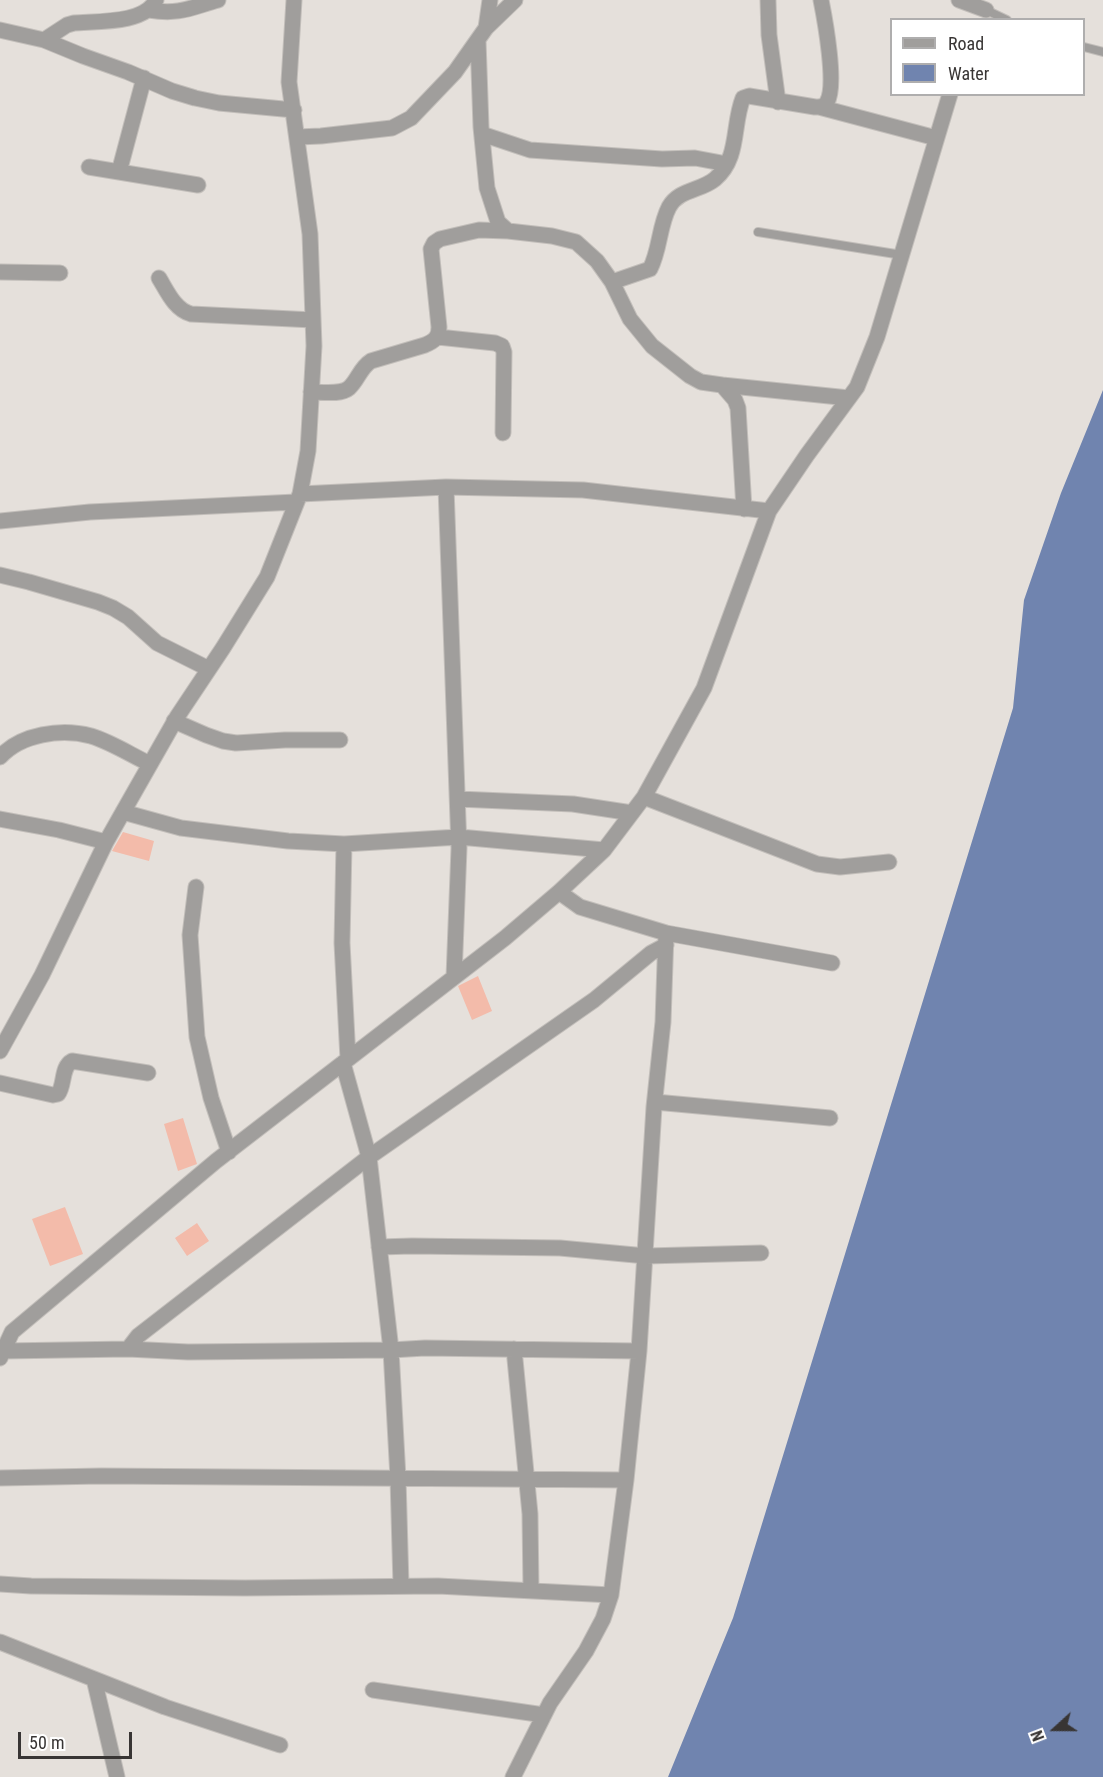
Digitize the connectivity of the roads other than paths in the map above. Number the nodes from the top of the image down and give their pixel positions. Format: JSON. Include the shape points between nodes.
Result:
{"nodes":[{"id":1,"x":218,"y":0,"type":"edge"},
{"id":2,"x":294,"y":0,"type":"edge"},
{"id":3,"x":490,"y":0,"type":"edge"},
{"id":4,"x":515,"y":0,"type":"edge"},
{"id":5,"x":768,"y":0,"type":"edge"},
{"id":6,"x":821,"y":0,"type":"edge"},
{"id":7,"x":958,"y":0,"type":"edge"},
{"id":8,"x":153,"y":5,"type":"edge"},
{"id":9,"x":988,"y":10,"type":"edge"},
{"id":10,"x":1003,"y":18,"type":"edge"},
{"id":11,"x":0,"y":30,"type":"edge"},
{"id":12,"x":482,"y":34,"type":"junction"},
{"id":13,"x":44,"y":40,"type":"junction"},
{"id":14,"x":1085,"y":48,"type":"edge"},
{"id":15,"x":1103,"y":52,"type":"edge"},
{"id":16,"x":144,"y":78,"type":"junction"},
{"id":17,"x":949,"y":96,"type":"edge"},
{"id":18,"x":778,"y":102,"type":"junction"},
{"id":19,"x":819,"y":107,"type":"junction"},
{"id":20,"x":294,"y":110,"type":"junction"},
{"id":21,"x":482,"y":134,"type":"junction"},
{"id":22,"x":298,"y":137,"type":"junction"},
{"id":23,"x":936,"y":138,"type":"junction"},
{"id":24,"x":727,"y":164,"type":"junction"},
{"id":25,"x":89,"y":166,"type":"dead end"},
{"id":26,"x":119,"y":172,"type":"junction"},
{"id":27,"x":198,"y":185,"type":"dead end"},
{"id":28,"x":508,"y":231,"type":"junction"},
{"id":29,"x":759,"y":232,"type":"dead end"},
{"id":30,"x":902,"y":255,"type":"junction"},
{"id":31,"x":0,"y":272,"type":"edge"},
{"id":32,"x":60,"y":273,"type":"dead end"},
{"id":33,"x":159,"y":278,"type":"dead end"},
{"id":34,"x":612,"y":282,"type":"junction"},
{"id":35,"x":313,"y":320,"type":"junction"},
{"id":36,"x":438,"y":337,"type":"junction"},
{"id":37,"x":722,"y":385,"type":"junction"},
{"id":38,"x":311,"y":392,"type":"junction"},
{"id":39,"x":849,"y":399,"type":"junction"},
{"id":40,"x":502,"y":433,"type":"dead end"},
{"id":41,"x":446,"y":487,"type":"junction"},
{"id":42,"x":298,"y":498,"type":"junction"},
{"id":43,"x":744,"y":509,"type":"junction"},
{"id":44,"x":769,"y":512,"type":"junction"},
{"id":45,"x":0,"y":521,"type":"edge"},
{"id":46,"x":0,"y":575,"type":"edge"},
{"id":47,"x":209,"y":669,"type":"junction"},
{"id":48,"x":174,"y":721,"type":"junction"},
{"id":49,"x":340,"y":740,"type":"dead end"},
{"id":50,"x":0,"y":757,"type":"edge"},
{"id":51,"x":150,"y":764,"type":"junction"},
{"id":52,"x":644,"y":797,"type":"junction"},
{"id":53,"x":458,"y":799,"type":"junction"},
{"id":54,"x":123,"y":812,"type":"junction"},
{"id":55,"x":632,"y":813,"type":"junction"},
{"id":56,"x":0,"y":819,"type":"edge"},
{"id":57,"x":459,"y":837,"type":"junction"},
{"id":58,"x":106,"y":842,"type":"junction"},
{"id":59,"x":344,"y":844,"type":"junction"},
{"id":60,"x":604,"y":850,"type":"junction"},
{"id":61,"x":889,"y":862,"type":"dead end"},
{"id":62,"x":196,"y":887,"type":"dead end"},
{"id":63,"x":559,"y":892,"type":"junction"},
{"id":64,"x":666,"y":939,"type":"junction"},
{"id":65,"x":832,"y":963,"type":"dead end"},
{"id":66,"x":454,"y":977,"type":"junction"},
{"id":67,"x":2,"y":1041,"type":"edge"},
{"id":68,"x":346,"y":1061,"type":"junction"},
{"id":69,"x":148,"y":1073,"type":"dead end"},
{"id":70,"x":0,"y":1083,"type":"edge"},
{"id":71,"x":655,"y":1102,"type":"junction"},
{"id":72,"x":830,"y":1118,"type":"dead end"},
{"id":73,"x":229,"y":1152,"type":"junction"},
{"id":74,"x":369,"y":1157,"type":"junction"},
{"id":75,"x":379,"y":1247,"type":"junction"},
{"id":76,"x":760,"y":1254,"type":"dead end"},
{"id":77,"x":646,"y":1256,"type":"junction"},
{"id":78,"x":4,"y":1345,"type":"edge"},
{"id":79,"x":128,"y":1349,"type":"junction"},
{"id":80,"x":514,"y":1349,"type":"junction"},
{"id":81,"x":391,"y":1350,"type":"junction"},
{"id":82,"x":639,"y":1351,"type":"junction"},
{"id":83,"x":0,"y":1478,"type":"edge"},
{"id":84,"x":398,"y":1478,"type":"junction"},
{"id":85,"x":526,"y":1479,"type":"junction"},
{"id":86,"x":626,"y":1480,"type":"junction"},
{"id":87,"x":0,"y":1584,"type":"edge"},
{"id":88,"x":401,"y":1586,"type":"junction"},
{"id":89,"x":531,"y":1591,"type":"junction"},
{"id":90,"x":611,"y":1595,"type":"junction"},
{"id":91,"x":0,"y":1642,"type":"edge"},
{"id":92,"x":94,"y":1678,"type":"junction"},
{"id":93,"x":373,"y":1690,"type":"dead end"},
{"id":94,"x":544,"y":1715,"type":"junction"},
{"id":95,"x":280,"y":1745,"type":"dead end"},
{"id":96,"x":117,"y":1777,"type":"edge"},
{"id":97,"x":513,"y":1777,"type":"edge"}],
"edges":[{"from":1,"to":8,"type":"street","via":[[182,11],[164,12]]},
{"from":2,"to":20,"type":"street","via":[[289,82]]},
{"from":3,"to":12,"type":"street"},
{"from":4,"to":12,"type":"street"},
{"from":5,"to":18,"type":"street"},
{"from":6,"to":19,"type":"street","via":[[830,95]]},
{"from":7,"to":9,"type":"street"},
{"from":8,"to":13,"type":"street","via":[[126,18],[67,25]]},
{"from":9,"to":10,"type":"lane"},
{"from":11,"to":13,"type":"street"},
{"from":12,"to":21,"type":"street"},
{"from":12,"to":22,"type":"street","via":[[455,72],[411,118],[392,128]]},
{"from":13,"to":16,"type":"street"},
{"from":14,"to":15,"type":"lane"},
{"from":16,"to":20,"type":"street","via":[[195,98]]},
{"from":16,"to":26,"type":"street"},
{"from":17,"to":23,"type":"street"},
{"from":18,"to":19,"type":"street"},
{"from":18,"to":24,"type":"street","via":[[743,98],[734,148]]},
{"from":19,"to":23,"type":"street"},
{"from":20,"to":22,"type":"street"},
{"from":21,"to":24,"type":"street","via":[[530,150],[695,158]]},
{"from":21,"to":28,"type":"street","via":[[487,188],[498,222]]},
{"from":22,"to":35,"type":"street","via":[[310,234]]},
{"from":23,"to":30,"type":"street"},
{"from":24,"to":34,"type":"street","via":[[712,182],[674,200],[664,218],[650,268]]},
{"from":25,"to":26,"type":"street"},
{"from":26,"to":27,"type":"street"},
{"from":28,"to":34,"type":"street","via":[[576,242]]},
{"from":28,"to":36,"type":"street","via":[[479,230],[447,236],[434,243]]},
{"from":29,"to":30,"type":"lane"},
{"from":30,"to":39,"type":"street","via":[[877,337]]},
{"from":31,"to":32,"type":"street"},
{"from":33,"to":35,"type":"street","via":[[184,312]]},
{"from":34,"to":37,"type":"street","via":[[630,319],[652,346],[690,376]]},
{"from":35,"to":38,"type":"street"},
{"from":36,"to":38,"type":"street","via":[[425,345],[371,361],[347,390]]},
{"from":36,"to":40,"type":"street","via":[[502,346]]},
{"from":37,"to":39,"type":"street"},
{"from":37,"to":43,"type":"street","via":[[738,408]]},
{"from":38,"to":42,"type":"street","via":[[308,451]]},
{"from":39,"to":44,"type":"street"},
{"from":41,"to":42,"type":"street"},
{"from":41,"to":43,"type":"street","via":[[583,490]]},
{"from":41,"to":53,"type":"street"},
{"from":42,"to":45,"type":"street"},
{"from":42,"to":47,"type":"street","via":[[267,577]]},
{"from":43,"to":44,"type":"street"},
{"from":44,"to":52,"type":"street","via":[[704,688]]},
{"from":46,"to":47,"type":"street","via":[[114,608],[157,643]]},
{"from":47,"to":48,"type":"street"},
{"from":48,"to":49,"type":"street","via":[[236,743]]},
{"from":48,"to":51,"type":"street"},
{"from":50,"to":51,"type":"street","via":[[25,740],[62,733],[92,737]]},
{"from":51,"to":54,"type":"street"},
{"from":52,"to":55,"type":"street"},
{"from":52,"to":61,"type":"street","via":[[817,864],[840,867]]},
{"from":53,"to":55,"type":"street","via":[[580,805]]},
{"from":53,"to":57,"type":"street"},
{"from":54,"to":58,"type":"street"},
{"from":54,"to":59,"type":"street","via":[[181,828]]},
{"from":55,"to":60,"type":"street"},
{"from":56,"to":58,"type":"street"},
{"from":57,"to":59,"type":"street"},
{"from":57,"to":60,"type":"street"},
{"from":57,"to":66,"type":"street"},
{"from":58,"to":67,"type":"street","via":[[42,975]]},
{"from":59,"to":68,"type":"street"},
{"from":60,"to":63,"type":"street"},
{"from":62,"to":73,"type":"street","via":[[190,935],[197,1037]]},
{"from":63,"to":64,"type":"street","via":[[580,906]]},
{"from":63,"to":66,"type":"street"},
{"from":64,"to":65,"type":"street"},
{"from":64,"to":71,"type":"street"},
{"from":64,"to":74,"type":"street","via":[[594,1000]]},
{"from":66,"to":68,"type":"street"},
{"from":68,"to":73,"type":"street"},
{"from":68,"to":74,"type":"street"},
{"from":69,"to":70,"type":"street","via":[[72,1061],[66,1066],[58,1094]]},
{"from":71,"to":72,"type":"street"},
{"from":71,"to":77,"type":"street"},
{"from":73,"to":78,"type":"street"},
{"from":74,"to":75,"type":"street"},
{"from":74,"to":79,"type":"street","via":[[138,1336]]},
{"from":75,"to":77,"type":"street","via":[[560,1248]]},
{"from":75,"to":81,"type":"street"},
{"from":76,"to":77,"type":"street"},
{"from":77,"to":82,"type":"street"},
{"from":78,"to":79,"type":"street"},
{"from":79,"to":81,"type":"street"},
{"from":80,"to":81,"type":"street"},
{"from":80,"to":82,"type":"street"},
{"from":80,"to":85,"type":"street"},
{"from":81,"to":84,"type":"street"},
{"from":82,"to":86,"type":"street"},
{"from":83,"to":84,"type":"street"},
{"from":84,"to":85,"type":"street"},
{"from":84,"to":88,"type":"street"},
{"from":85,"to":86,"type":"street"},
{"from":85,"to":89,"type":"street"},
{"from":86,"to":90,"type":"street"},
{"from":87,"to":88,"type":"street"},
{"from":88,"to":89,"type":"street"},
{"from":89,"to":90,"type":"street"},
{"from":90,"to":94,"type":"street","via":[[586,1651]]},
{"from":91,"to":92,"type":"street"},
{"from":92,"to":95,"type":"street","via":[[165,1707]]},
{"from":92,"to":96,"type":"street"},
{"from":93,"to":94,"type":"street"},
{"from":94,"to":97,"type":"street"}]}
